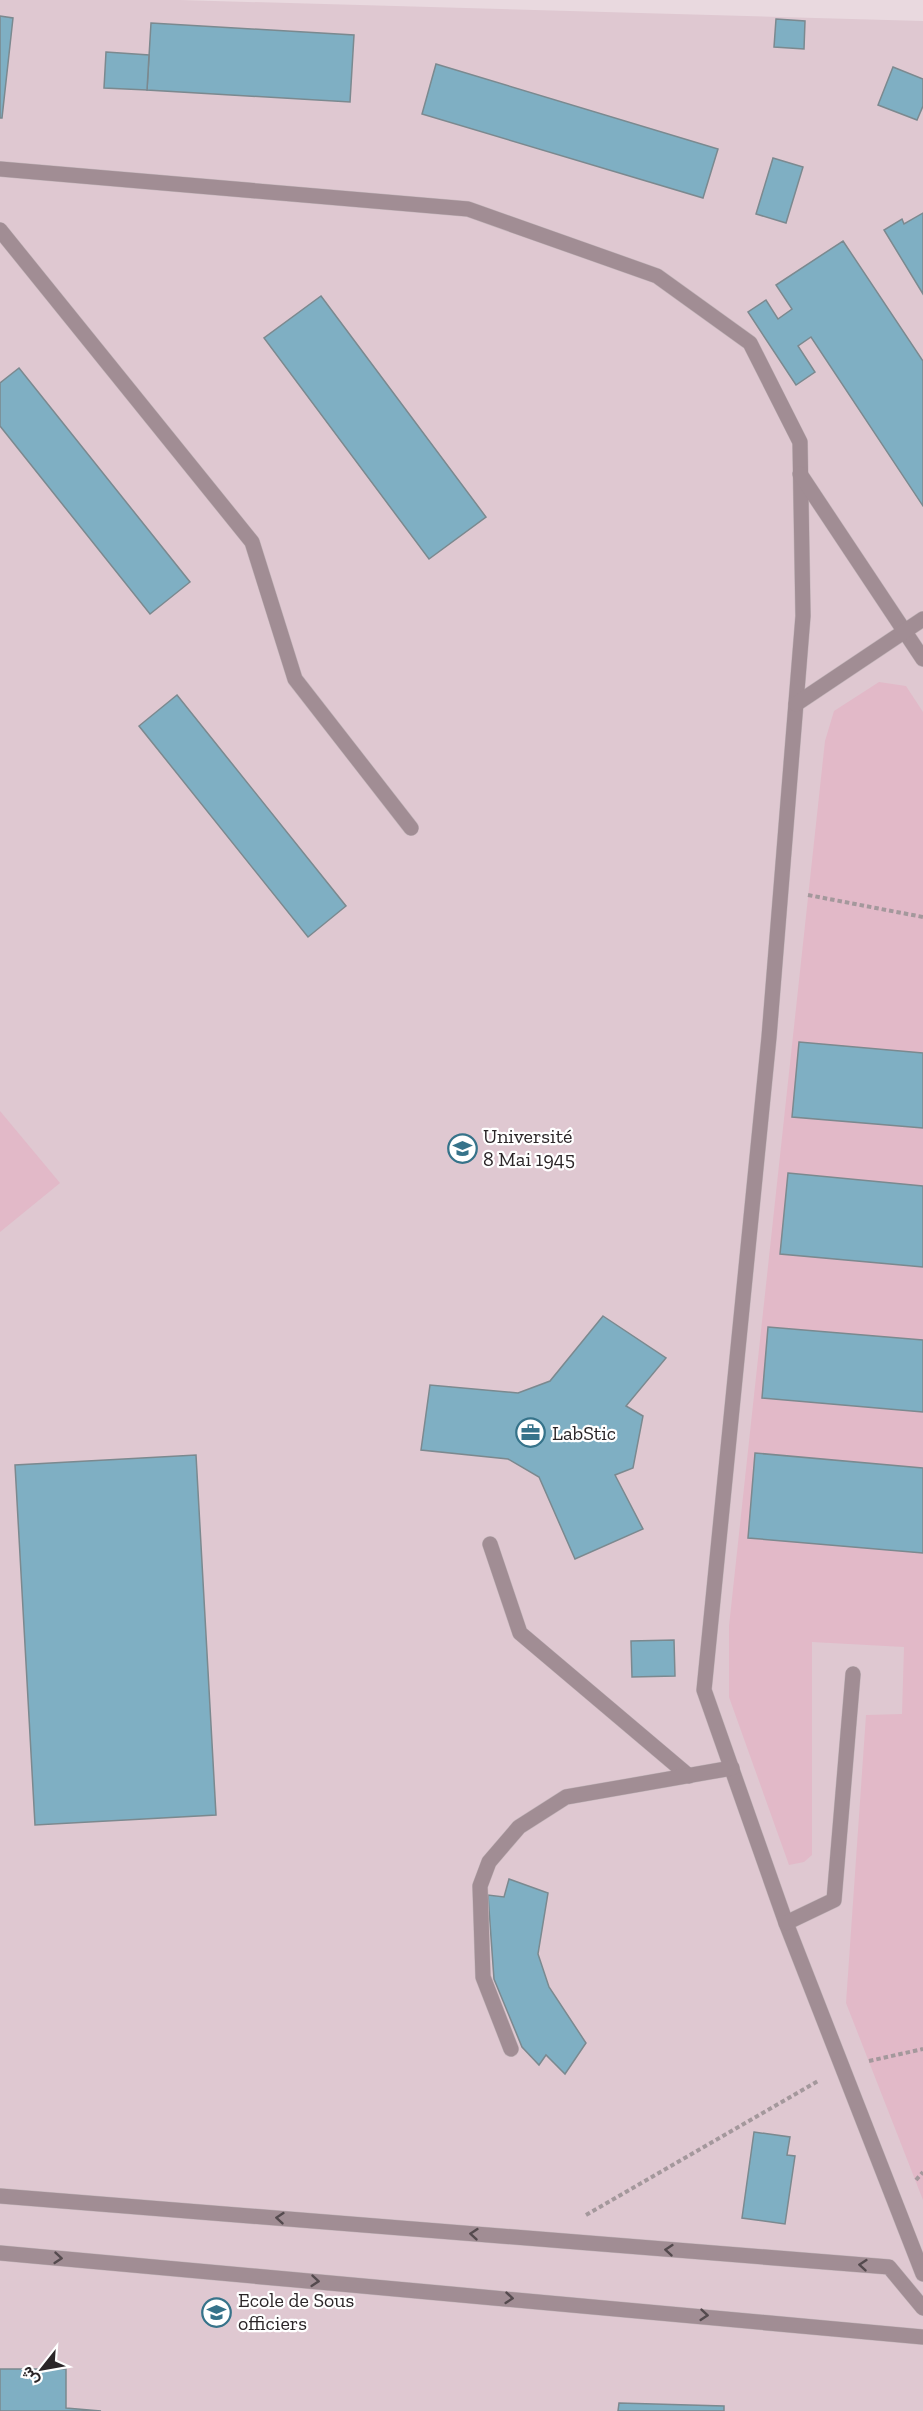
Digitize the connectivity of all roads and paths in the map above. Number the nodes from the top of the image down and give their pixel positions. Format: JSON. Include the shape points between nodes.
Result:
{"nodes":[{"id":1,"x":0,"y":169,"type":"edge"},
{"id":2,"x":0,"y":230,"type":"edge"},
{"id":3,"x":800,"y":474,"type":"junction"},
{"id":4,"x":923,"y":619,"type":"edge"},
{"id":5,"x":904,"y":630,"type":"junction"},
{"id":6,"x":923,"y":659,"type":"edge"},
{"id":7,"x":796,"y":704,"type":"junction"},
{"id":8,"x":411,"y":828,"type":"dead end"},
{"id":9,"x":780,"y":890,"type":"junction"},
{"id":10,"x":923,"y":917,"type":"edge"},
{"id":11,"x":490,"y":1544,"type":"dead end"},
{"id":12,"x":853,"y":1674,"type":"dead end"},
{"id":13,"x":732,"y":1768,"type":"junction"},
{"id":14,"x":689,"y":1776,"type":"junction"},
{"id":15,"x":786,"y":1923,"type":"junction"},
{"id":16,"x":511,"y":2049,"type":"dead end"},
{"id":17,"x":923,"y":2049,"type":"edge"},
{"id":18,"x":842,"y":2067,"type":"junction"},
{"id":19,"x":0,"y":2196,"type":"edge"},
{"id":20,"x":585,"y":2216,"type":"dead end"},
{"id":21,"x":0,"y":2253,"type":"edge"},
{"id":22,"x":923,"y":2274,"type":"edge"},
{"id":23,"x":923,"y":2308,"type":"edge"},
{"id":24,"x":923,"y":2337,"type":"edge"}],
"edges":[{"from":1,"to":3,"type":"lane","via":[[468,209],[657,276],[750,343],[800,442]]},
{"from":2,"to":8,"type":"lane","via":[[252,542],[295,679]]},
{"from":3,"to":5,"type":"lane"},
{"from":3,"to":7,"type":"lane","via":[[803,616]]},
{"from":4,"to":5,"type":"lane"},
{"from":5,"to":6,"type":"lane"},
{"from":5,"to":7,"type":"lane"},
{"from":7,"to":9,"type":"lane"},
{"from":9,"to":10,"type":"path"},
{"from":9,"to":13,"type":"lane","via":[[704,1690]]},
{"from":11,"to":14,"type":"lane","via":[[520,1633]]},
{"from":12,"to":15,"type":"lane","via":[[834,1900]]},
{"from":13,"to":14,"type":"lane"},
{"from":13,"to":15,"type":"lane"},
{"from":14,"to":16,"type":"lane","via":[[566,1797],[519,1827],[489,1862],[480,1886],[483,1977]]},
{"from":15,"to":18,"type":"lane"},
{"from":17,"to":18,"type":"path"},
{"from":18,"to":20,"type":"path"},
{"from":18,"to":22,"type":"lane"},
{"from":23,"to":19,"type":"lane","one_way":true,"via":[[889,2267]]},
{"from":21,"to":24,"type":"lane","one_way":true}]}
